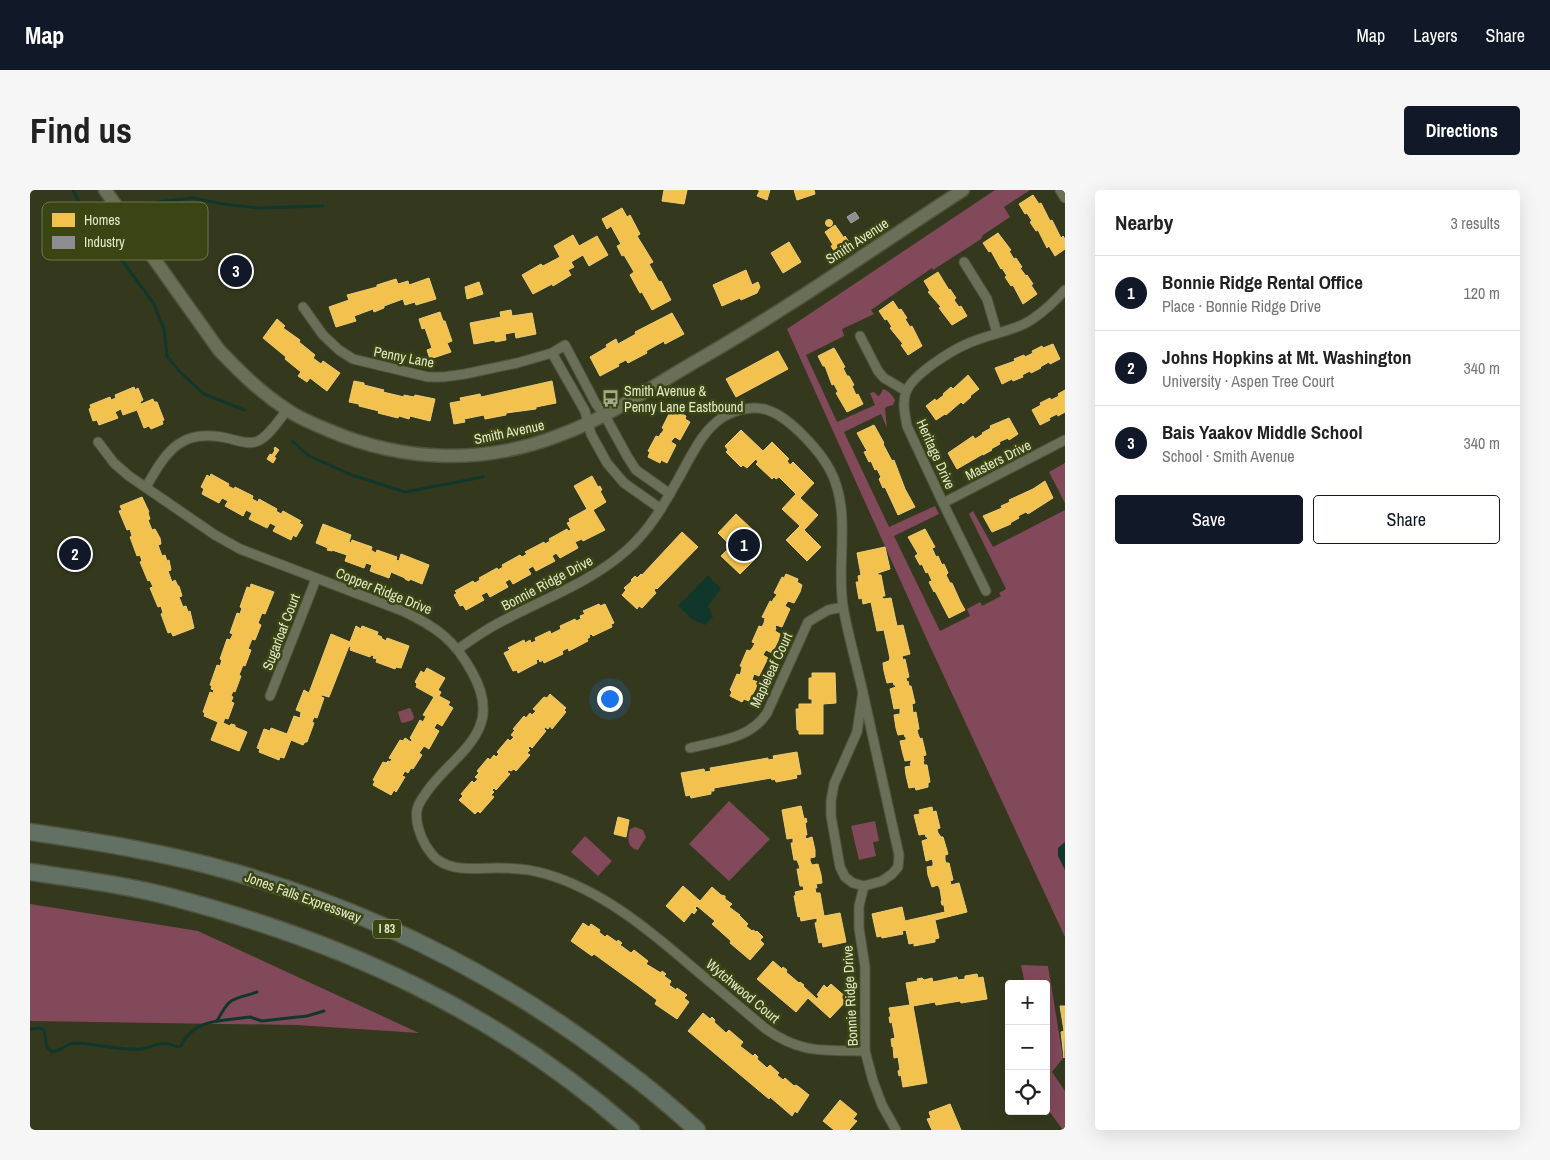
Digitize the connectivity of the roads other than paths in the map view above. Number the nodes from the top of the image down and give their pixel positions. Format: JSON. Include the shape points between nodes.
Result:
{"nodes":[{"id":1,"x":104,"y":190,"type":"edge"},
{"id":2,"x":963,"y":190,"type":"edge"},
{"id":3,"x":1060,"y":190,"type":"edge"},
{"id":4,"x":1065,"y":198,"type":"edge"},
{"id":5,"x":113,"y":202,"type":"edge"},
{"id":6,"x":154,"y":260,"type":"edge"},
{"id":7,"x":964,"y":262,"type":"dead end"},
{"id":8,"x":1065,"y":290,"type":"edge"},
{"id":9,"x":302,"y":307,"type":"dead end"},
{"id":10,"x":997,"y":333,"type":"junction"},
{"id":11,"x":860,"y":336,"type":"dead end"},
{"id":12,"x":552,"y":353,"type":"junction"},
{"id":13,"x":906,"y":391,"type":"junction"},
{"id":14,"x":287,"y":410,"type":"junction"},
{"id":15,"x":604,"y":414,"type":"junction"},
{"id":16,"x":588,"y":423,"type":"junction"},
{"id":17,"x":1065,"y":440,"type":"edge"},
{"id":18,"x":98,"y":442,"type":"dead end"},
{"id":19,"x":146,"y":487,"type":"junction"},
{"id":20,"x":670,"y":494,"type":"junction"},
{"id":21,"x":943,"y":504,"type":"junction"},
{"id":22,"x":661,"y":509,"type":"junction"},
{"id":23,"x":316,"y":579,"type":"junction"},
{"id":24,"x":986,"y":591,"type":"dead end"},
{"id":25,"x":843,"y":607,"type":"junction"},
{"id":26,"x":458,"y":649,"type":"junction"},
{"id":27,"x":863,"y":692,"type":"junction"},
{"id":28,"x":270,"y":696,"type":"dead end"},
{"id":29,"x":690,"y":748,"type":"dead end"},
{"id":30,"x":30,"y":832,"type":"edge"},
{"id":31,"x":30,"y":872,"type":"edge"},
{"id":32,"x":864,"y":886,"type":"junction"},
{"id":33,"x":619,"y":910,"type":"joint"},
{"id":34,"x":865,"y":1051,"type":"junction"},
{"id":35,"x":631,"y":1130,"type":"edge"},
{"id":36,"x":697,"y":1130,"type":"edge"},
{"id":37,"x":896,"y":1130,"type":"edge"}],
"edges":[{"from":1,"to":5,"type":"main road","name":"Smith Avenue"},
{"from":2,"to":15,"type":"main road","name":"Smith Avenue","via":[[768,318]]},
{"from":3,"to":4,"type":"street"},
{"from":6,"to":14,"type":"main road","name":"Smith Avenue","via":[[219,350],[260,391]]},
{"from":7,"to":10,"type":"street","via":[[987,299]]},
{"from":8,"to":10,"type":"street","via":[[1033,319]]},
{"from":9,"to":12,"type":"street","name":"Penny Lane","via":[[322,335],[353,359],[428,377],[465,374]]},
{"from":10,"to":13,"type":"street","via":[[969,343],[940,359],[914,380]]},
{"from":11,"to":13,"type":"street","via":[[878,371]]},
{"from":12,"to":15,"type":"street","name":"Penny Lane","via":[[565,345]]},
{"from":12,"to":16,"type":"street"},
{"from":13,"to":21,"type":"street","name":"Heritage Drive","via":[[904,413],[907,426]]},
{"from":14,"to":16,"type":"main road","name":"Smith Avenue","via":[[352,440],[427,456],[496,452],[529,445]]},
{"from":14,"to":19,"type":"street","via":[[258,441],[250,443],[202,435],[180,443],[161,461]]},
{"from":15,"to":16,"type":"main road","name":"Smith Avenue"},
{"from":15,"to":20,"type":"street","via":[[636,470]]},
{"from":16,"to":22,"type":"street","via":[[615,474]]},
{"from":17,"to":21,"type":"street","name":"Masters Drive"},
{"from":18,"to":19,"type":"street","name":"Copper Ridge Drive","via":[[122,470]]},
{"from":19,"to":23,"type":"street","name":"Copper Ridge Drive","via":[[240,549]]},
{"from":20,"to":22,"type":"street","name":"Bonnie Ridge Drive"},
{"from":20,"to":25,"type":"street","name":"Bonnie Ridge Drive","via":[[701,437],[725,416],[739,410],[755,409],[769,410],[781,417],[818,452],[839,490]]},
{"from":21,"to":24,"type":"street","name":"Heritage Drive"},
{"from":22,"to":26,"type":"street","name":"Bonnie Ridge Drive","via":[[641,536],[606,567],[495,625]]},
{"from":23,"to":26,"type":"street","name":"Copper Ridge Drive","via":[[428,623]]},
{"from":23,"to":28,"type":"street","name":"Sugarloaf Court"},
{"from":25,"to":27,"type":"street","name":"Bonnie Ridge Drive"},
{"from":25,"to":29,"type":"street","name":"Mapleleaf Court","via":[[828,610],[808,622],[761,722],[744,734]]},
{"from":26,"to":33,"type":"street","name":"Copper Ridge Drive","via":[[478,683],[483,712],[473,739],[428,790],[417,810],[425,844],[438,861],[455,867],[545,873],[584,889]]},
{"from":27,"to":32,"type":"street","name":"Bonnie Ridge Drive","via":[[857,732],[834,784],[831,816],[840,867],[846,877]]},
{"from":27,"to":32,"type":"street","name":"Bonnie Ridge Drive","via":[[899,855],[898,867],[892,874],[882,882]]},
{"from":30,"to":36,"type":"highway","name":"Jones Falls Expressway","number":"I 83","via":[[115,845],[233,872],[337,907],[428,947],[569,1028]]},
{"from":31,"to":35,"type":"highway","via":[[173,897],[273,926],[364,962],[456,1006],[505,1036],[575,1084]]},
{"from":32,"to":34,"type":"street","name":"Bonnie Ridge Drive","via":[[859,906],[859,928],[865,967]]},
{"from":33,"to":34,"type":"street","name":"Wytchwood Court","via":[[781,1040],[812,1050]]},
{"from":34,"to":37,"type":"street","name":"Bonnie Ridge Drive","via":[[882,1105]]}]}
